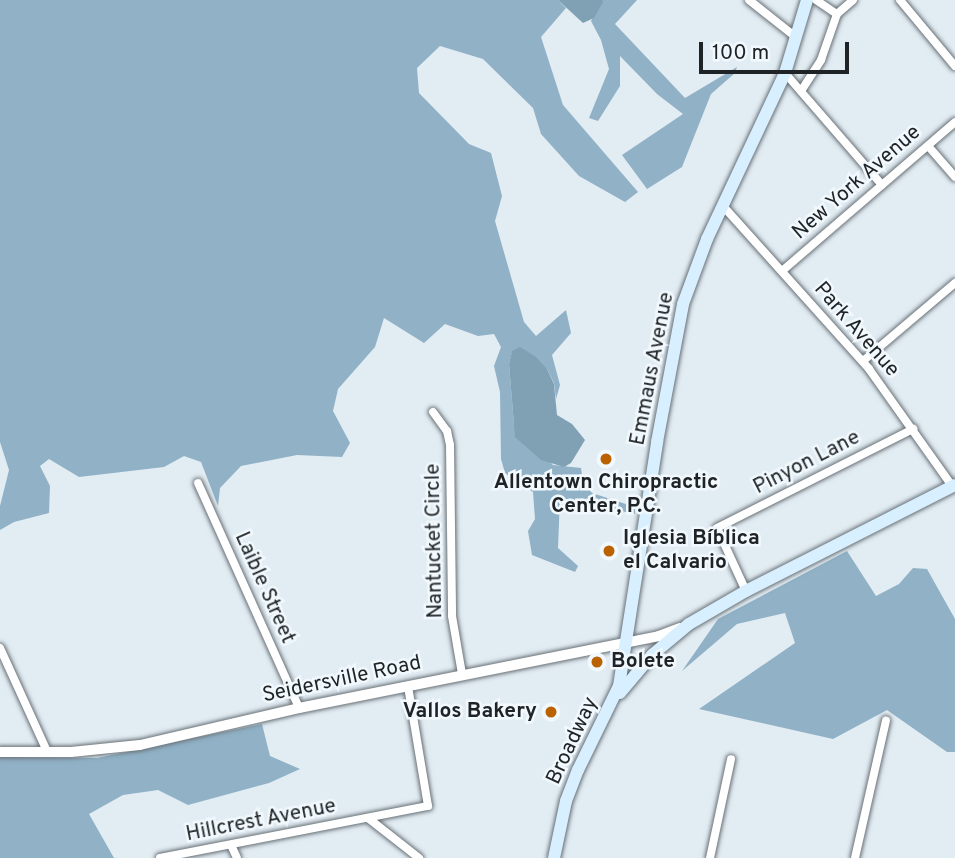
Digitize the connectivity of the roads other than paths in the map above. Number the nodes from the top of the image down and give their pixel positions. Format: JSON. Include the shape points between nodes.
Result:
{"nodes":[{"id":1,"x":749,"y":0,"type":"edge"},
{"id":2,"x":807,"y":0,"type":"edge"},
{"id":3,"x":816,"y":0,"type":"edge"},
{"id":4,"x":853,"y":0,"type":"edge"},
{"id":5,"x":900,"y":0,"type":"edge"},
{"id":6,"x":837,"y":14,"type":"junction"},
{"id":7,"x":797,"y":38,"type":"junction"},
{"id":8,"x":955,"y":66,"type":"edge"},
{"id":9,"x":785,"y":73,"type":"junction"},
{"id":10,"x":801,"y":91,"type":"junction"},
{"id":11,"x":955,"y":122,"type":"edge"},
{"id":12,"x":928,"y":146,"type":"junction"},
{"id":13,"x":955,"y":177,"type":"edge"},
{"id":14,"x":882,"y":185,"type":"junction"},
{"id":15,"x":723,"y":206,"type":"junction"},
{"id":16,"x":782,"y":271,"type":"junction"},
{"id":17,"x":955,"y":284,"type":"edge"},
{"id":18,"x":863,"y":361,"type":"junction"},
{"id":19,"x":433,"y":412,"type":"dead end"},
{"id":20,"x":914,"y":429,"type":"junction"},
{"id":21,"x":198,"y":483,"type":"dead end"},
{"id":22,"x":953,"y":486,"type":"edge"},
{"id":23,"x":747,"y":591,"type":"junction"},
{"id":24,"x":689,"y":625,"type":"junction"},
{"id":25,"x":626,"y":641,"type":"junction"},
{"id":26,"x":0,"y":648,"type":"edge"},
{"id":27,"x":462,"y":674,"type":"junction"},
{"id":28,"x":408,"y":685,"type":"junction"},
{"id":29,"x":299,"y":708,"type":"junction"},
{"id":30,"x":610,"y":708,"type":"junction"},
{"id":31,"x":886,"y":720,"type":"dead end"},
{"id":32,"x":47,"y":751,"type":"junction"},
{"id":33,"x":0,"y":752,"type":"edge"},
{"id":34,"x":731,"y":759,"type":"dead end"},
{"id":35,"x":368,"y":818,"type":"junction"},
{"id":36,"x":231,"y":845,"type":"junction"},
{"id":37,"x":160,"y":858,"type":"edge"},
{"id":38,"x":237,"y":858,"type":"edge"},
{"id":39,"x":418,"y":858,"type":"edge"},
{"id":40,"x":554,"y":858,"type":"edge"},
{"id":41,"x":710,"y":858,"type":"edge"},
{"id":42,"x":855,"y":858,"type":"edge"}],
"edges":[{"from":1,"to":7,"type":"street"},
{"from":2,"to":7,"type":"main road","name":"Emmaus Avenue"},
{"from":3,"to":6,"type":"street"},
{"from":4,"to":6,"type":"street"},
{"from":5,"to":8,"type":"street"},
{"from":6,"to":10,"type":"street","via":[[821,60]]},
{"from":7,"to":9,"type":"main road","name":"Emmaus Avenue"},
{"from":9,"to":10,"type":"street"},
{"from":9,"to":15,"type":"main road","name":"Emmaus Avenue"},
{"from":10,"to":14,"type":"street"},
{"from":11,"to":12,"type":"street","name":"New York Avenue"},
{"from":12,"to":13,"type":"street"},
{"from":12,"to":14,"type":"street","name":"New York Avenue"},
{"from":14,"to":16,"type":"street","name":"New York Avenue"},
{"from":15,"to":16,"type":"street","name":"Park Avenue"},
{"from":15,"to":25,"type":"main road","name":"Emmaus Avenue","via":[[694,271],[677,331]]},
{"from":16,"to":18,"type":"street","name":"Park Avenue"},
{"from":17,"to":18,"type":"street"},
{"from":18,"to":20,"type":"street","name":"Park Avenue"},
{"from":19,"to":27,"type":"street","name":"Nantucket Circle","via":[[447,431],[450,445],[452,616]]},
{"from":20,"to":22,"type":"street","name":"Park Avenue"},
{"from":20,"to":23,"type":"street","name":"Pinyon Lane","via":[[717,528]]},
{"from":21,"to":29,"type":"street","name":"Laible Street"},
{"from":22,"to":23,"type":"main road"},
{"from":23,"to":24,"type":"main road"},
{"from":24,"to":25,"type":"street","name":"Seidersville Road"},
{"from":24,"to":30,"type":"main road","via":[[652,655]]},
{"from":25,"to":27,"type":"street","name":"Seidersville Road"},
{"from":25,"to":30,"type":"main road","name":"Broadway","via":[[619,686]]},
{"from":26,"to":32,"type":"street"},
{"from":27,"to":28,"type":"street","name":"Seidersville Road"},
{"from":28,"to":29,"type":"street","name":"Seidersville Road"},
{"from":28,"to":35,"type":"street","name":"Hillcrest Avenue","via":[[428,806]]},
{"from":29,"to":32,"type":"street","name":"Seidersville Road","via":[[140,745]]},
{"from":30,"to":40,"type":"main road","name":"Broadway","via":[[566,801]]},
{"from":31,"to":42,"type":"street"},
{"from":32,"to":33,"type":"street","name":"Seidersville Road"},
{"from":34,"to":41,"type":"street"},
{"from":35,"to":36,"type":"street","name":"Hillcrest Avenue"},
{"from":35,"to":39,"type":"street"},
{"from":36,"to":37,"type":"street","name":"Hillcrest Avenue"},
{"from":36,"to":38,"type":"street"}]}
